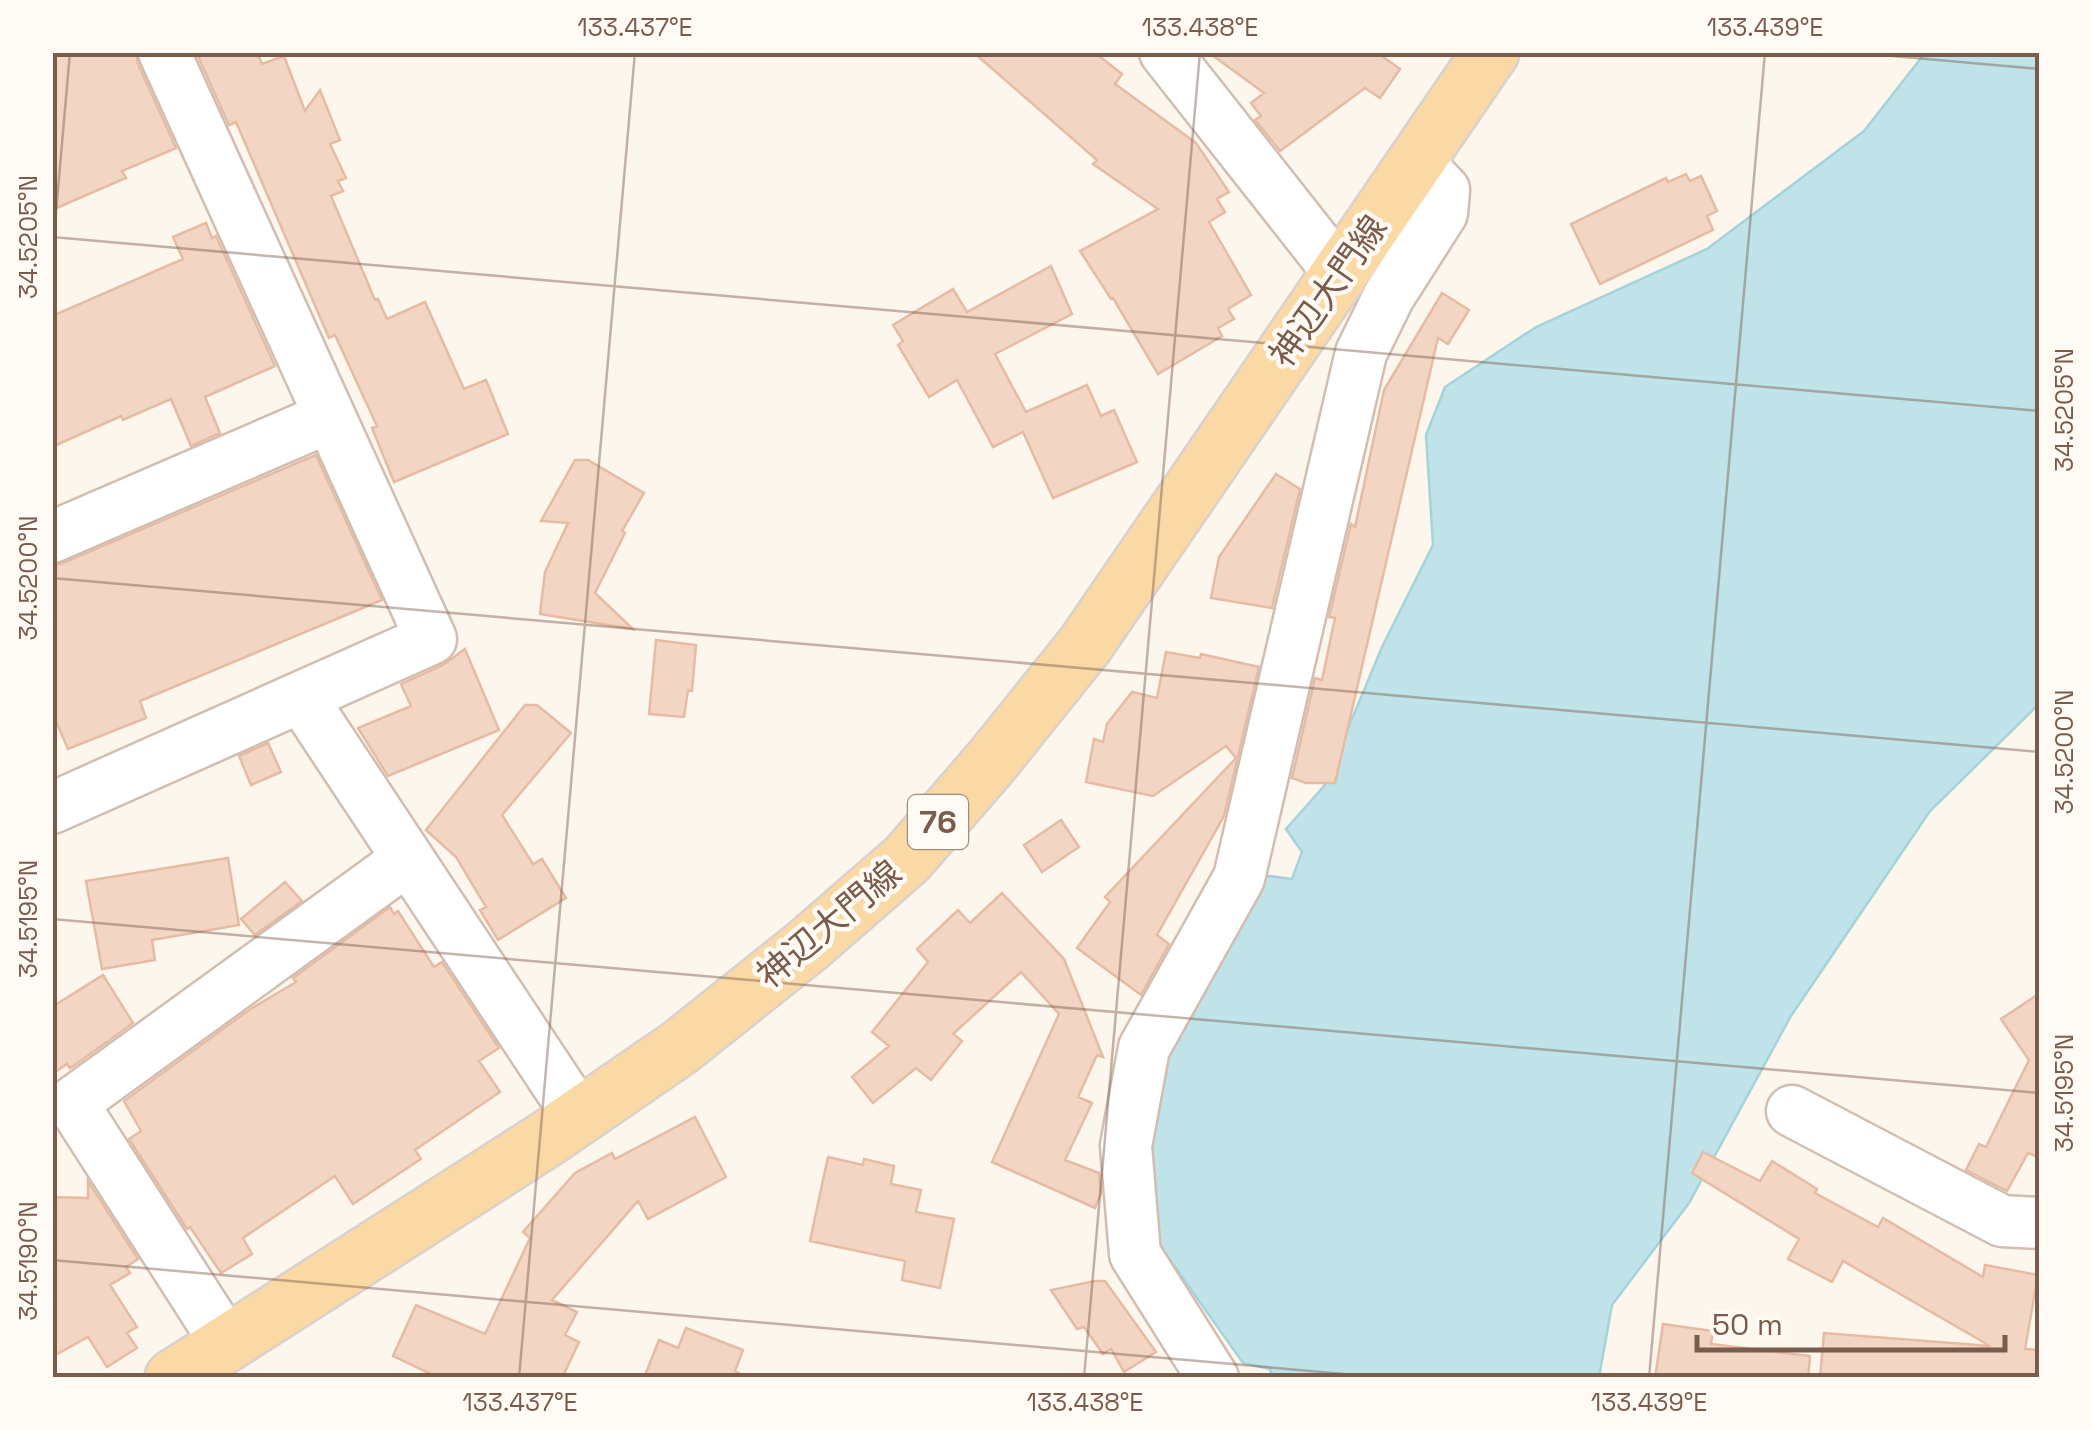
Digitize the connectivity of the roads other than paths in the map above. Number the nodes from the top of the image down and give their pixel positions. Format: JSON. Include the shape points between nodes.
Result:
{"nodes":[{"id":1,"x":164,"y":52,"type":"edge"},
{"id":2,"x":1164,"y":52,"type":"edge"},
{"id":3,"x":1491,"y":52,"type":"edge"},
{"id":4,"x":1417,"y":162,"type":"junction"},
{"id":5,"x":1340,"y":274,"type":"junction"},
{"id":6,"x":330,"y":417,"type":"junction"},
{"id":7,"x":52,"y":537,"type":"edge"},
{"id":8,"x":301,"y":697,"type":"junction"},
{"id":9,"x":52,"y":808,"type":"edge"},
{"id":10,"x":408,"y":859,"type":"junction"},
{"id":11,"x":1792,"y":1111,"type":"dead end"},
{"id":12,"x":579,"y":1117,"type":"junction"},
{"id":13,"x":2040,"y":1224,"type":"edge"},
{"id":14,"x":226,"y":1343,"type":"junction"},
{"id":15,"x":1197,"y":1370,"type":"edge"},
{"id":16,"x":173,"y":1378,"type":"edge"}],
"edges":[{"from":1,"to":6,"type":"street"},
{"from":2,"to":5,"type":"street"},
{"from":3,"to":4,"type":"main road","name":"神辺大門線","number":"76"},
{"from":4,"to":5,"type":"main road","name":"神辺大門線","number":"76"},
{"from":4,"to":15,"type":"street","via":[[1444,190],[1442,213],[1361,353],[1239,878],[1144,1048],[1126,1146],[1135,1254]]},
{"from":5,"to":12,"type":"main road","name":"神辺大門線","number":"76","via":[[1085,645],[906,859],[679,1048]]},
{"from":6,"to":7,"type":"street"},
{"from":6,"to":8,"type":"street","via":[[432,639]]},
{"from":8,"to":9,"type":"street"},
{"from":8,"to":10,"type":"street"},
{"from":10,"to":12,"type":"street"},
{"from":10,"to":14,"type":"street","via":[[72,1103]]},
{"from":11,"to":13,"type":"street","via":[[2002,1221]]},
{"from":12,"to":14,"type":"main road","name":"神辺大門線","number":"76"},
{"from":14,"to":16,"type":"main road","name":"神辺大門線","number":"76"}]}
